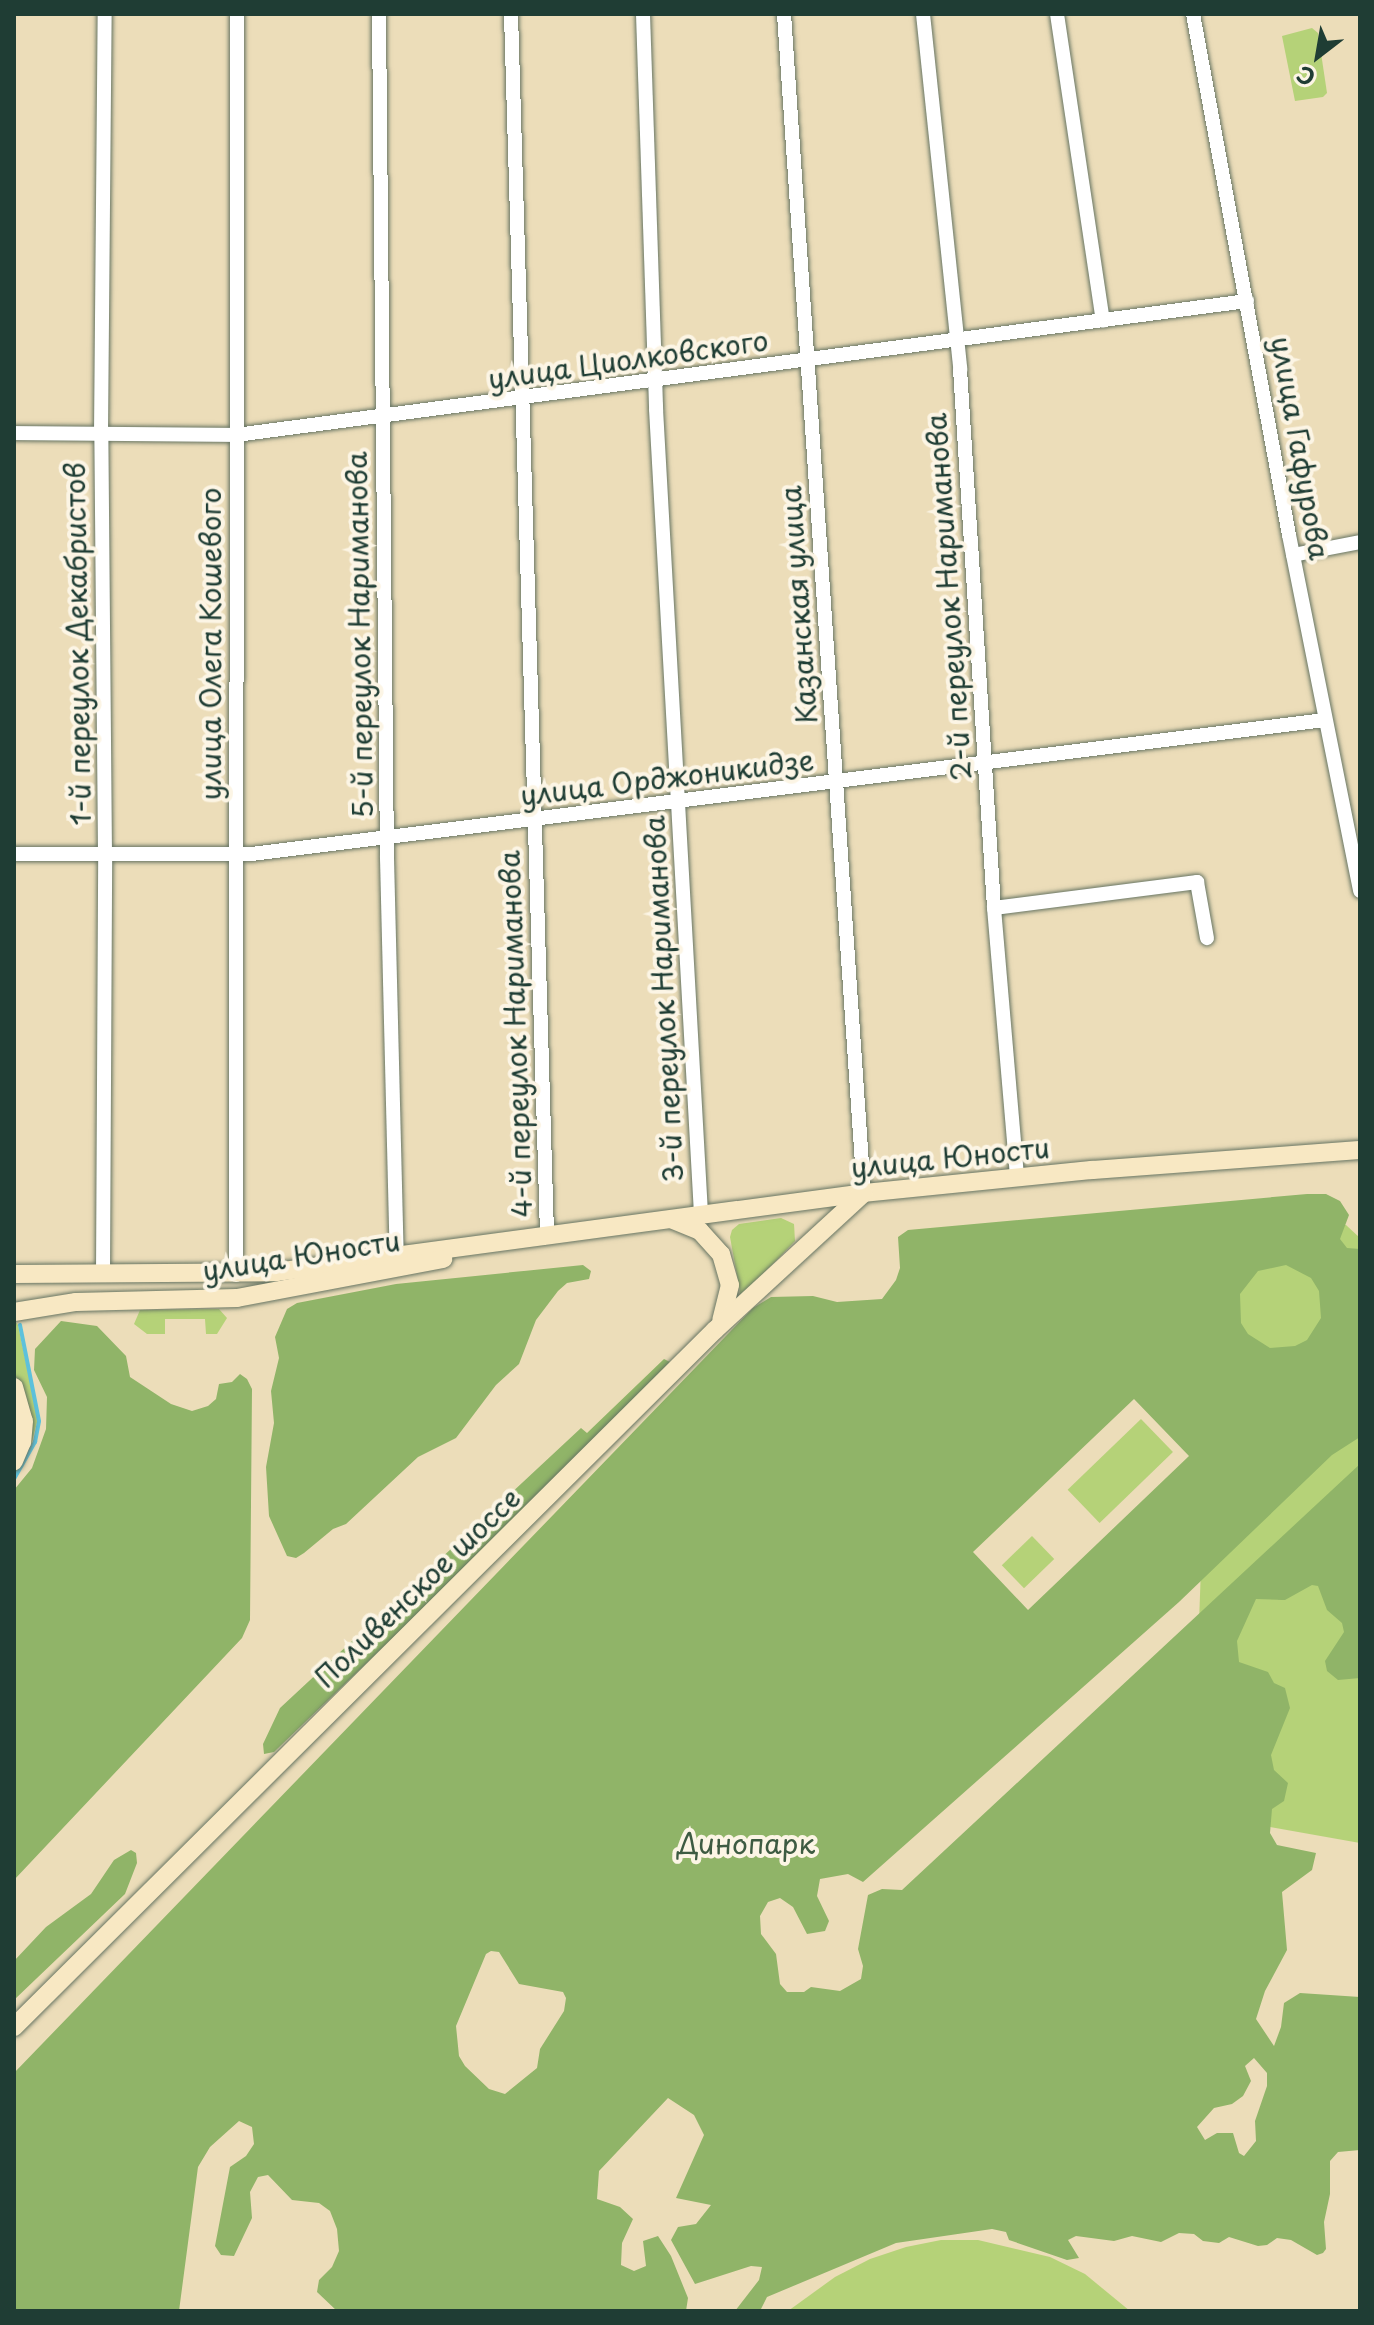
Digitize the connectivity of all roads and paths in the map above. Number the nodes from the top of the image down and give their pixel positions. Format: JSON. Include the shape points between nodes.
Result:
{"nodes":[{"id":1,"x":105,"y":14,"type":"edge"},
{"id":2,"x":237,"y":14,"type":"edge"},
{"id":3,"x":379,"y":14,"type":"edge"},
{"id":4,"x":511,"y":14,"type":"edge"},
{"id":5,"x":643,"y":14,"type":"edge"},
{"id":6,"x":784,"y":14,"type":"edge"},
{"id":7,"x":923,"y":14,"type":"edge"},
{"id":8,"x":1057,"y":14,"type":"edge"},
{"id":9,"x":1193,"y":14,"type":"edge"},
{"id":10,"x":1247,"y":301,"type":"junction"},
{"id":11,"x":1103,"y":321,"type":"junction"},
{"id":12,"x":957,"y":341,"type":"junction"},
{"id":13,"x":807,"y":361,"type":"junction"},
{"id":14,"x":655,"y":381,"type":"junction"},
{"id":15,"x":522,"y":399,"type":"junction"},
{"id":16,"x":383,"y":418,"type":"junction"},
{"id":17,"x":14,"y":433,"type":"edge"},
{"id":18,"x":101,"y":433,"type":"junction"},
{"id":19,"x":236,"y":435,"type":"junction"},
{"id":20,"x":1360,"y":542,"type":"edge"},
{"id":21,"x":1293,"y":555,"type":"junction"},
{"id":22,"x":1325,"y":720,"type":"junction"},
{"id":23,"x":985,"y":763,"type":"junction"},
{"id":24,"x":836,"y":781,"type":"junction"},
{"id":25,"x":678,"y":802,"type":"junction"},
{"id":26,"x":535,"y":820,"type":"junction"},
{"id":27,"x":387,"y":838,"type":"junction"},
{"id":28,"x":14,"y":854,"type":"edge"},
{"id":29,"x":105,"y":854,"type":"junction"},
{"id":30,"x":236,"y":854,"type":"junction"},
{"id":31,"x":1360,"y":891,"type":"edge"},
{"id":32,"x":994,"y":908,"type":"junction"},
{"id":33,"x":1207,"y":938,"type":"dead end"},
{"id":34,"x":1360,"y":1150,"type":"edge"},
{"id":35,"x":1017,"y":1178,"type":"junction"},
{"id":36,"x":864,"y":1193,"type":"junction"},
{"id":37,"x":701,"y":1214,"type":"junction"},
{"id":38,"x":671,"y":1219,"type":"junction"},
{"id":39,"x":547,"y":1237,"type":"junction"},
{"id":40,"x":397,"y":1255,"type":"junction"},
{"id":41,"x":14,"y":1274,"type":"edge"},
{"id":42,"x":103,"y":1274,"type":"junction"},
{"id":43,"x":236,"y":1275,"type":"junction"},
{"id":44,"x":14,"y":1312,"type":"edge"},
{"id":45,"x":715,"y":1330,"type":"junction"},
{"id":46,"x":14,"y":1387,"type":"edge"},
{"id":47,"x":14,"y":1461,"type":"edge"},
{"id":48,"x":14,"y":2027,"type":"edge"}],
"edges":[{"from":1,"to":18,"type":"street","name":"1-й переулок Декабристов"},
{"from":2,"to":19,"type":"street","name":"улица Олега Кошевого"},
{"from":3,"to":16,"type":"street","name":"5-й переулок Нариманова"},
{"from":4,"to":15,"type":"street","name":"4-й переулок Нариманова"},
{"from":5,"to":14,"type":"street","name":"3-й переулок Нариманова"},
{"from":6,"to":13,"type":"street","name":"Казанская улица"},
{"from":7,"to":12,"type":"street","name":"2-й переулок Нариманова"},
{"from":8,"to":11,"type":"street"},
{"from":9,"to":10,"type":"street","name":"улица Гафурова"},
{"from":10,"to":11,"type":"street","name":"улица Циолковского"},
{"from":10,"to":21,"type":"street","name":"улица Гафурова"},
{"from":11,"to":12,"type":"street","name":"улица Циолковского"},
{"from":12,"to":13,"type":"street","name":"улица Циолковского"},
{"from":12,"to":23,"type":"street","name":"2-й переулок Нариманова"},
{"from":13,"to":14,"type":"street","name":"улица Циолковского"},
{"from":13,"to":24,"type":"street","name":"Казанская улица"},
{"from":14,"to":15,"type":"street","name":"улица Циолковского"},
{"from":14,"to":25,"type":"street","name":"3-й переулок Нариманова"},
{"from":15,"to":16,"type":"street","name":"улица Циолковского"},
{"from":15,"to":26,"type":"street","name":"4-й переулок Нариманова"},
{"from":16,"to":19,"type":"street","name":"улица Циолковского"},
{"from":16,"to":27,"type":"street","name":"5-й переулок Нариманова"},
{"from":17,"to":18,"type":"street","name":"улица Циолковского"},
{"from":18,"to":19,"type":"street","name":"улица Циолковского"},
{"from":18,"to":29,"type":"street","name":"1-й переулок Декабристов"},
{"from":19,"to":30,"type":"street","name":"улица Олега Кошевого"},
{"from":20,"to":21,"type":"street"},
{"from":21,"to":22,"type":"street","name":"улица Гафурова"},
{"from":22,"to":23,"type":"street","name":"улица Орджоникидзе"},
{"from":22,"to":31,"type":"street","name":"улица Гафурова"},
{"from":23,"to":24,"type":"street","name":"улица Орджоникидзе"},
{"from":23,"to":32,"type":"street","name":"2-й переулок Нариманова"},
{"from":24,"to":25,"type":"street","name":"улица Орджоникидзе"},
{"from":24,"to":36,"type":"street","name":"Казанская улица"},
{"from":25,"to":26,"type":"street","name":"улица Орджоникидзе"},
{"from":25,"to":37,"type":"street","name":"3-й переулок Нариманова"},
{"from":26,"to":27,"type":"street","name":"улица Орджоникидзе"},
{"from":26,"to":39,"type":"street","name":"4-й переулок Нариманова"},
{"from":27,"to":30,"type":"street","name":"улица Орджоникидзе"},
{"from":27,"to":40,"type":"street","name":"5-й переулок Нариманова"},
{"from":28,"to":29,"type":"street","name":"улица Орджоникидзе"},
{"from":29,"to":30,"type":"street","name":"улица Орджоникидзе"},
{"from":29,"to":42,"type":"street","name":"1-й переулок Декабристов"},
{"from":30,"to":43,"type":"street","name":"улица Олега Кошевого"},
{"from":32,"to":33,"type":"street","via":[[1197,882]]},
{"from":32,"to":35,"type":"street","name":"2-й переулок Нариманова"},
{"from":34,"to":35,"type":"main road","name":"улица Юности"},
{"from":35,"to":36,"type":"main road","name":"улица Юности"},
{"from":36,"to":37,"type":"main road","name":"улица Юности"},
{"from":36,"to":45,"type":"main road","name":"Поливенское шоссе"},
{"from":37,"to":38,"type":"main road","name":"улица Юности"},
{"from":38,"to":39,"type":"main road","name":"улица Юности"},
{"from":38,"to":45,"type":"main road","via":[[700,1231],[727,1269],[728,1301]]},
{"from":39,"to":40,"type":"main road","name":"улица Юности"},
{"from":39,"to":44,"type":"main road","name":"улица Юности","via":[[237,1298],[76,1302]]},
{"from":40,"to":43,"type":"main road","name":"улица Юности"},
{"from":41,"to":42,"type":"main road","name":"улица Юности"},
{"from":42,"to":43,"type":"main road","name":"улица Юности"},
{"from":45,"to":48,"type":"main road","name":"Поливенское шоссе"},
{"from":46,"to":47,"type":"main road","via":[[24,1421]]}]}
